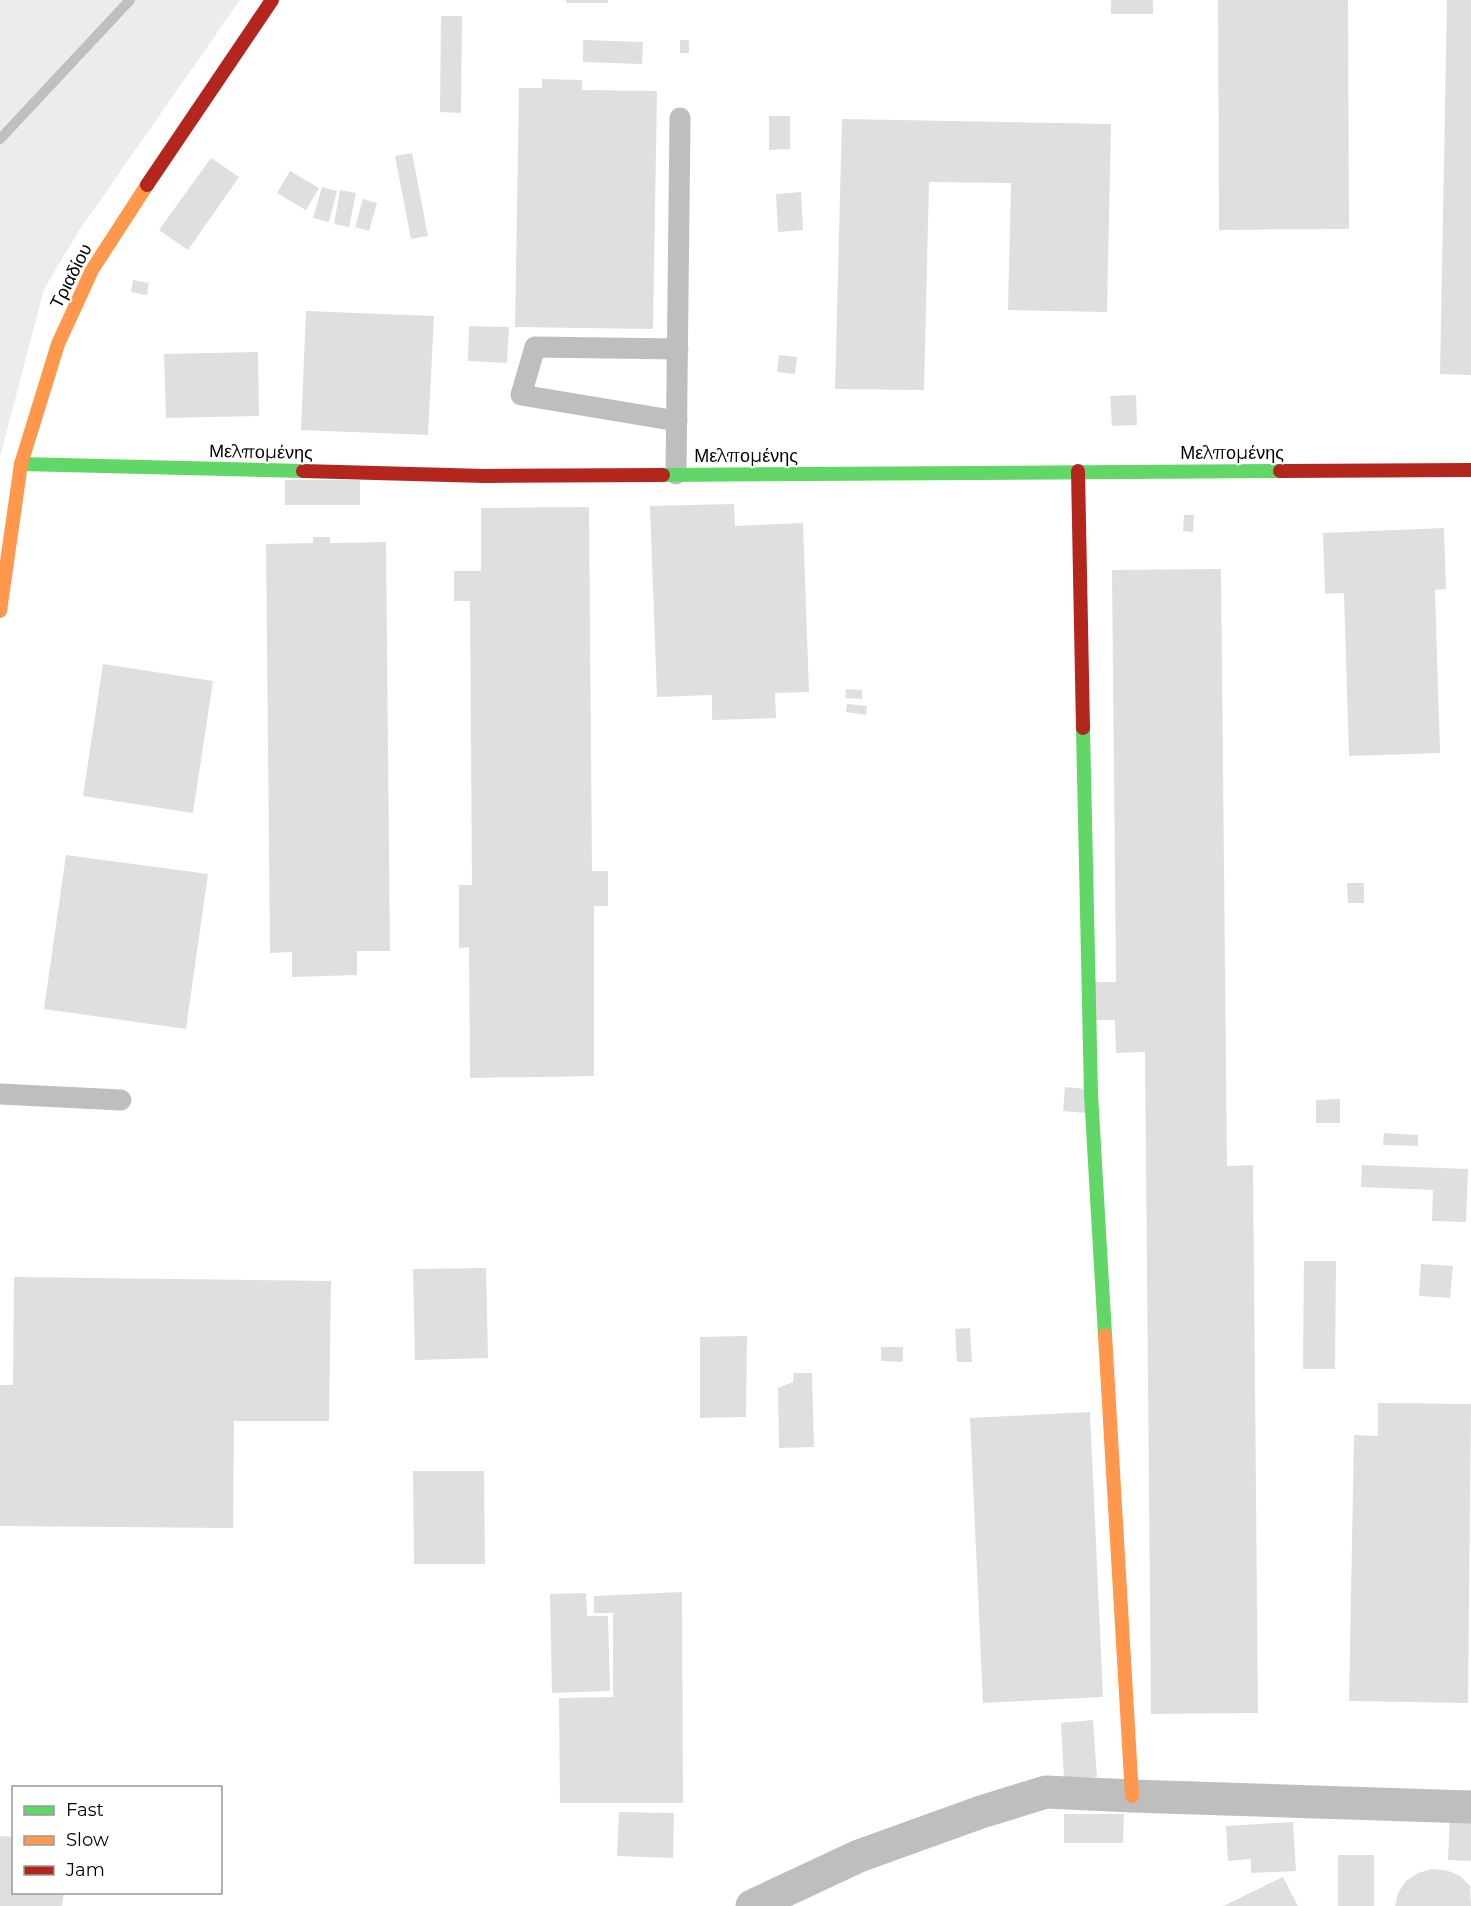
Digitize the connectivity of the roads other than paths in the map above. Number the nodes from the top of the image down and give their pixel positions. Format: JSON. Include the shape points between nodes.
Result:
{"nodes":[{"id":1,"x":273,"y":0,"type":"edge"},
{"id":2,"x":680,"y":118,"type":"dead end"},
{"id":3,"x":678,"y":349,"type":"junction"},
{"id":4,"x":677,"y":421,"type":"junction"},
{"id":5,"x":21,"y":465,"type":"junction"},
{"id":6,"x":1471,"y":470,"type":"edge"},
{"id":7,"x":1078,"y":471,"type":"junction"},
{"id":8,"x":676,"y":474,"type":"junction"},
{"id":9,"x":0,"y":611,"type":"edge"},
{"id":10,"x":0,"y":1094,"type":"edge"},
{"id":11,"x":121,"y":1100,"type":"dead end"},
{"id":12,"x":1132,"y":1796,"type":"junction"},
{"id":13,"x":1471,"y":1807,"type":"edge"},
{"id":14,"x":752,"y":1906,"type":"edge"}],
"edges":[{"from":1,"to":5,"type":"street","name":"Τριαδίου","via":[[92,270],[58,344]]},
{"from":2,"to":3,"type":"lane"},
{"from":3,"to":4,"type":"lane"},
{"from":3,"to":4,"type":"lane","via":[[535,347],[520,394]]},
{"from":4,"to":8,"type":"lane"},
{"from":5,"to":8,"type":"street","name":"Μελπομένης","via":[[485,476]]},
{"from":5,"to":9,"type":"street","name":"Τριαδίου"},
{"from":6,"to":7,"type":"street","name":"Μελπομένης"},
{"from":7,"to":8,"type":"street","name":"Μελπομένης"},
{"from":7,"to":12,"type":"street","via":[[1091,1094]]},
{"from":10,"to":11,"type":"lane"},
{"from":12,"to":13,"type":"street"},
{"from":12,"to":14,"type":"street","via":[[1046,1792],[859,1856]]}]}
